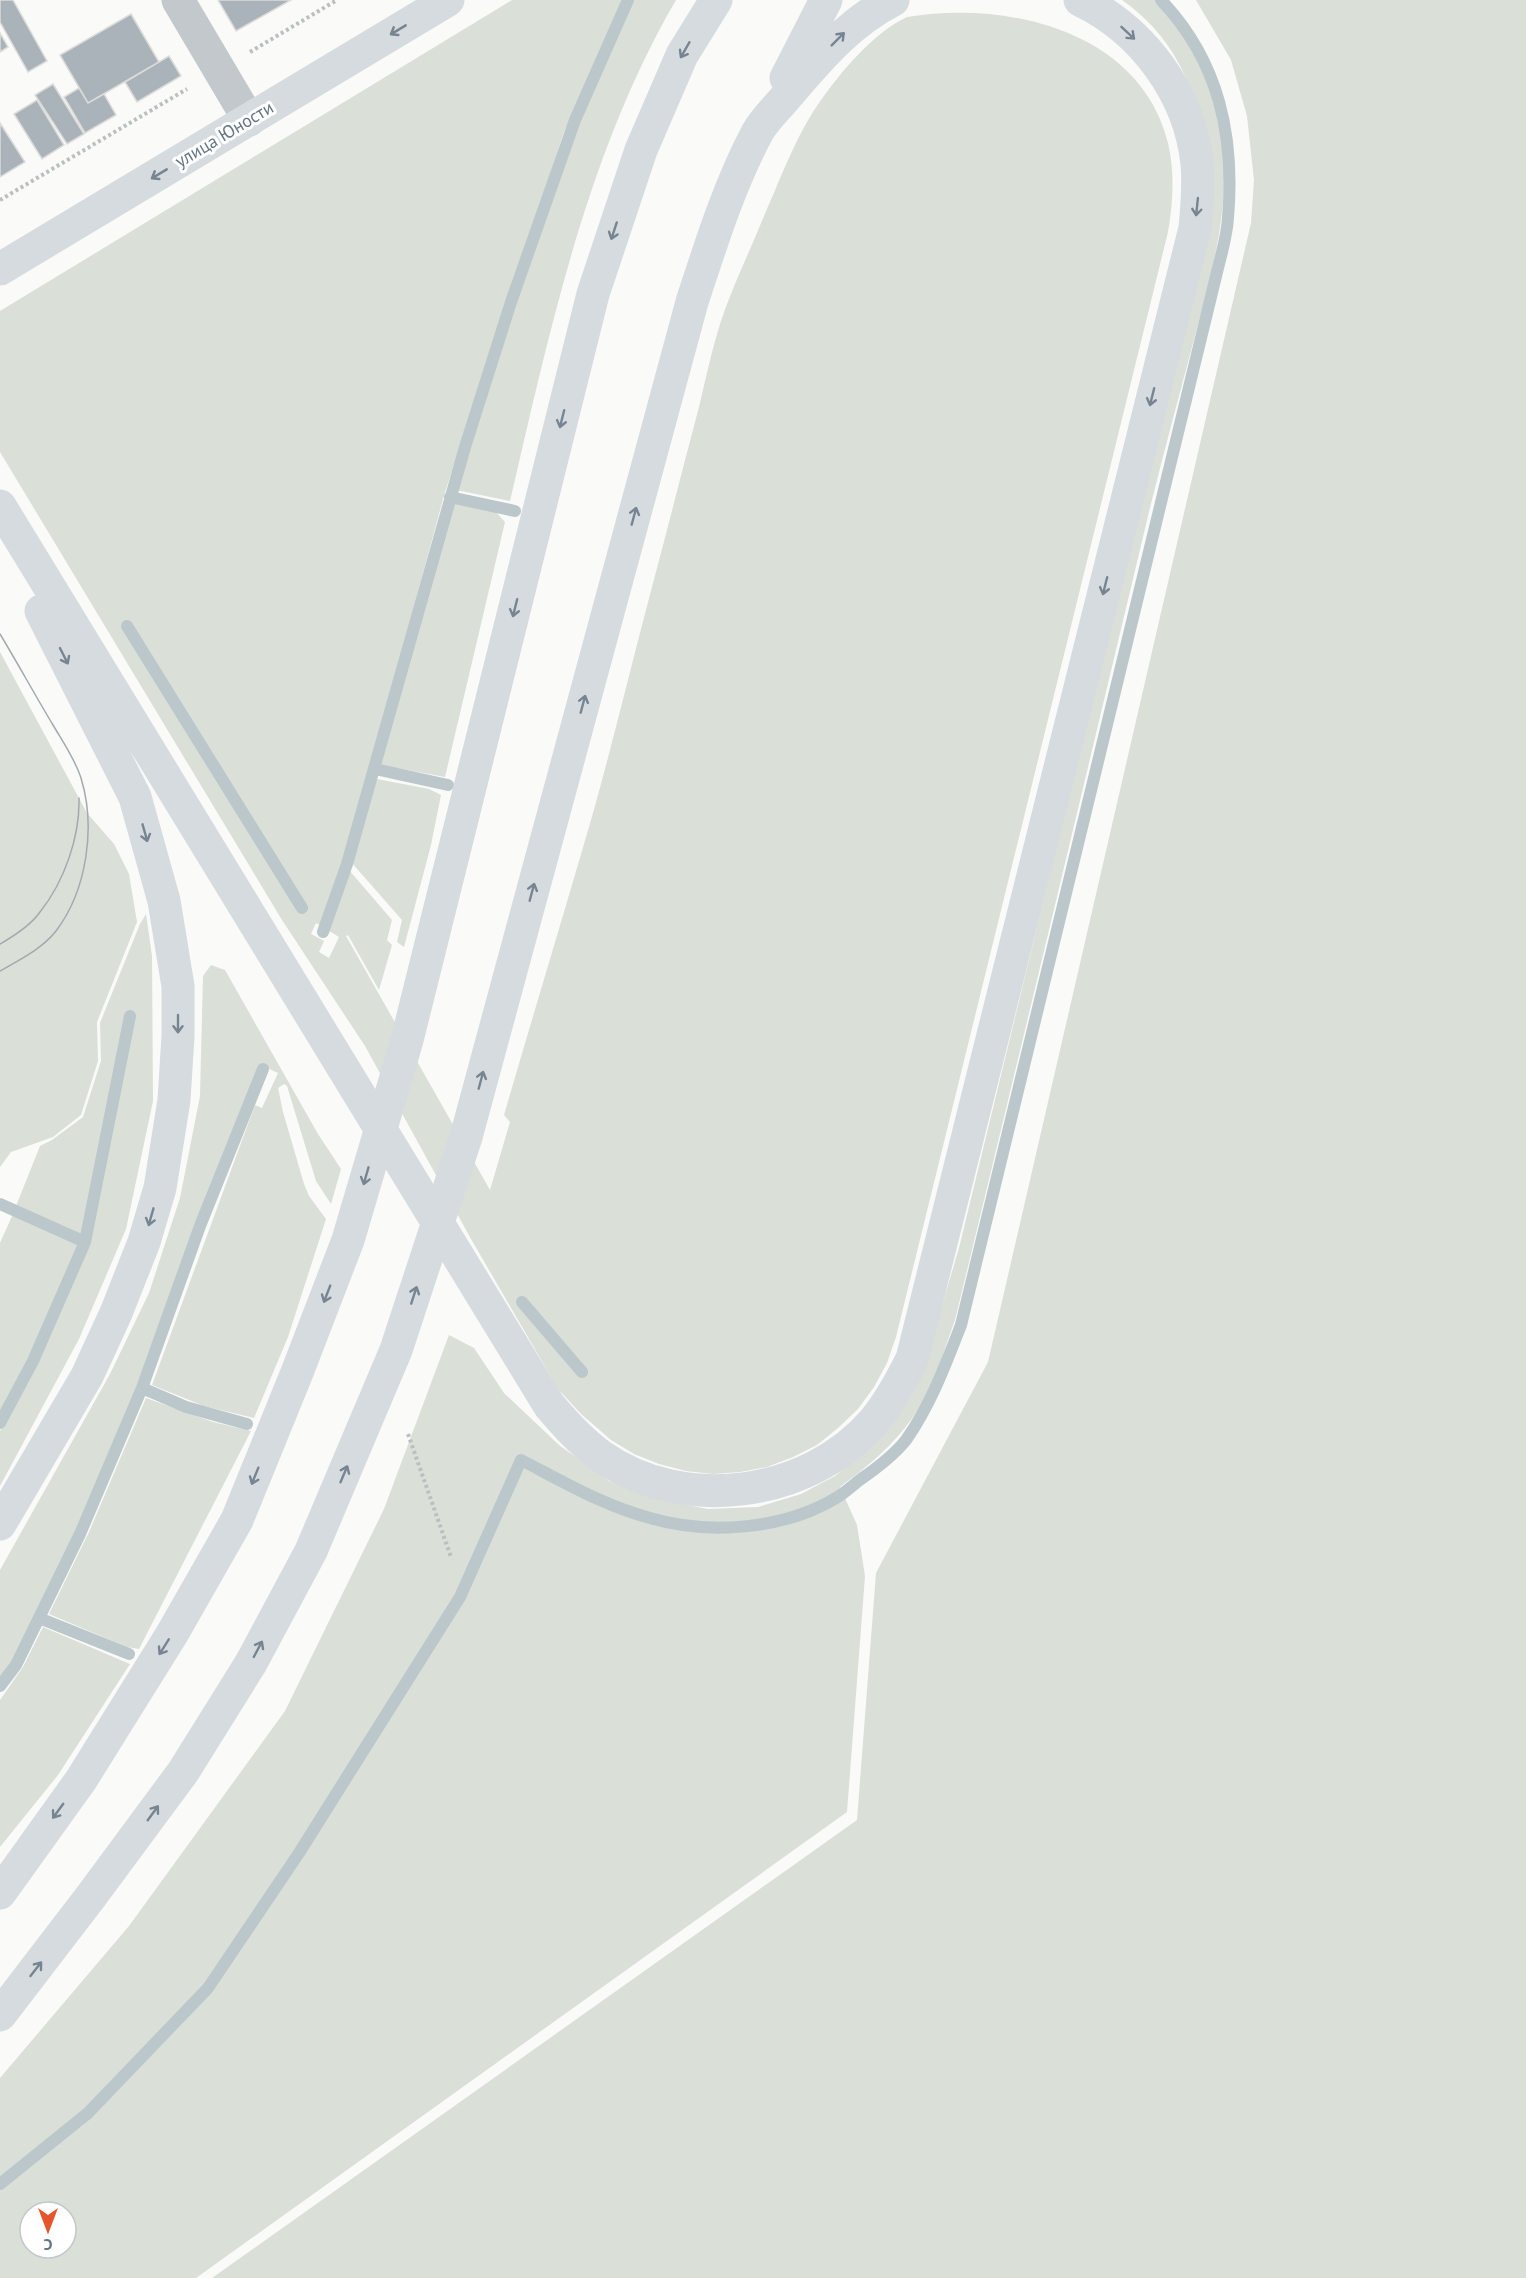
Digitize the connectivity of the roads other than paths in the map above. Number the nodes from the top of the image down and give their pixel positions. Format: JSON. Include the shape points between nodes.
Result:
{"nodes":[{"id":1,"x":178,"y":0,"type":"edge"},
{"id":2,"x":448,"y":0,"type":"edge"},
{"id":3,"x":716,"y":0,"type":"edge"},
{"id":4,"x":826,"y":0,"type":"edge"},
{"id":5,"x":893,"y":0,"type":"edge"},
{"id":6,"x":1080,"y":0,"type":"edge"},
{"id":7,"x":249,"y":120,"type":"junction"},
{"id":8,"x":758,"y":130,"type":"junction"},
{"id":9,"x":0,"y":269,"type":"edge"},
{"id":10,"x":0,"y":506,"type":"edge"},
{"id":11,"x":0,"y":529,"type":"edge"},
{"id":12,"x":0,"y":1524,"type":"edge"},
{"id":13,"x":0,"y":1893,"type":"edge"},
{"id":14,"x":0,"y":2015,"type":"edge"}],
"edges":[{"from":1,"to":7,"type":"street"},
{"from":2,"to":7,"type":"main road","name":"улица Юности","one_way":true},
{"from":3,"to":13,"type":"main road","one_way":true,"via":[[682,55],[641,150],[593,294],[407,1040],[348,1239],[237,1520],[81,1780]]},
{"from":4,"to":8,"type":"main road"},
{"from":8,"to":5,"type":"main road","one_way":true,"via":[[849,28]]},
{"from":6,"to":10,"type":"main road","one_way":true,"via":[[1120,24],[1143,47],[1179,101],[1191,131],[1197,163],[1195,228],[912,1359],[873,1422],[815,1468],[780,1482],[744,1490],[670,1486],[602,1457],[549,1406]]},
{"from":7,"to":9,"type":"main road","name":"улица Юности","one_way":true},
{"from":14,"to":8,"type":"main road","one_way":true,"via":[[183,1772],[251,1663],[312,1551],[396,1350],[466,1137],[692,302],[719,217]]},
{"from":11,"to":12,"type":"main road","one_way":true,"via":[[135,797],[164,901],[178,986],[174,1100],[160,1188],[144,1242],[87,1376]]}]}
